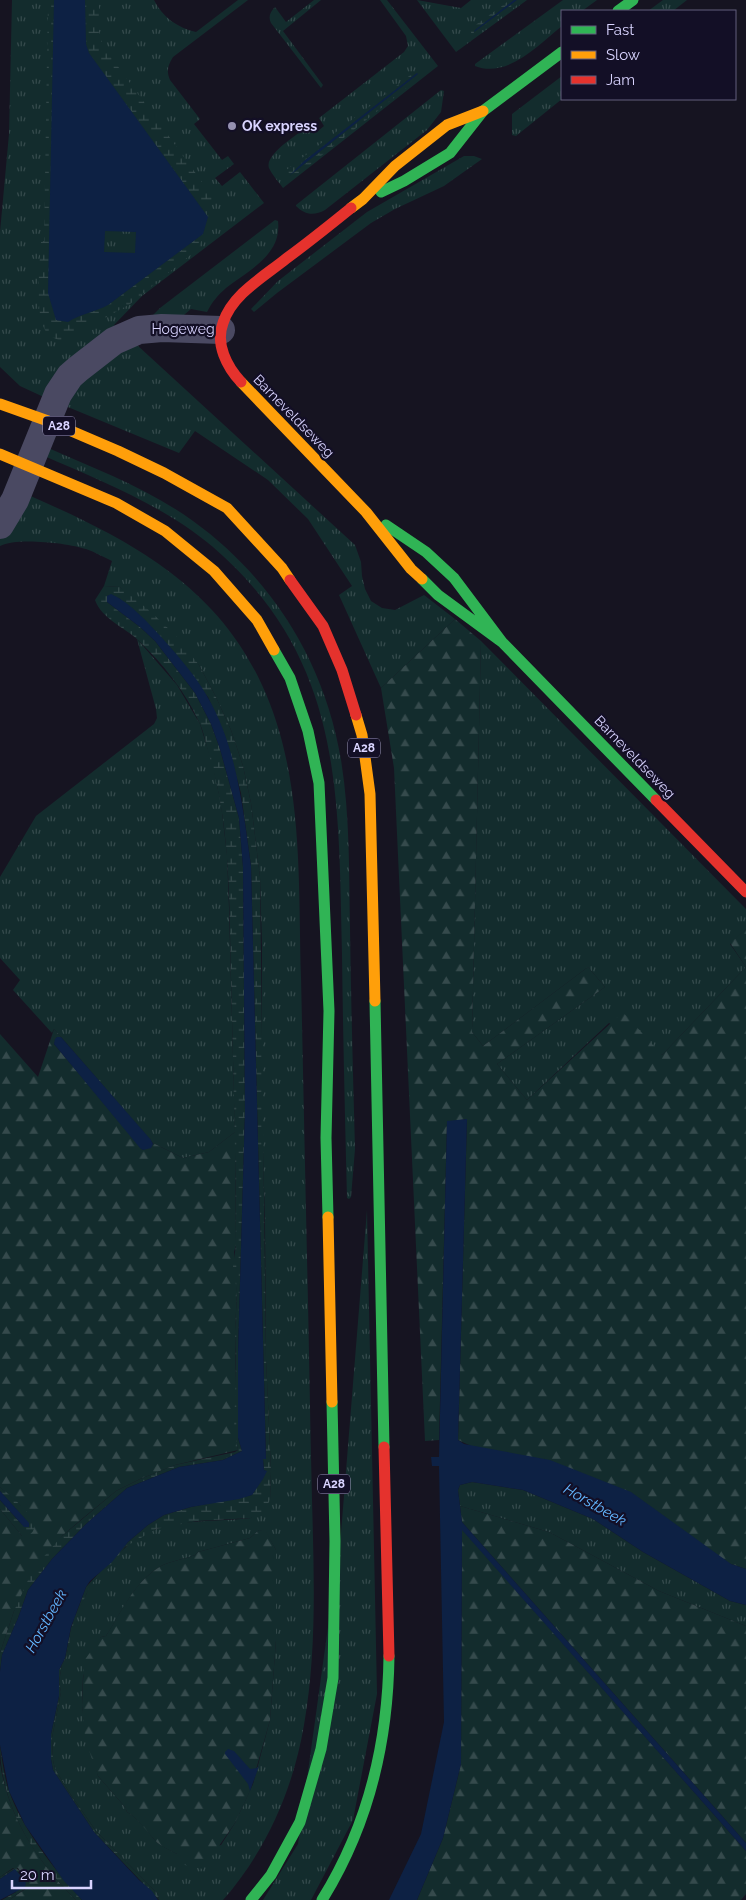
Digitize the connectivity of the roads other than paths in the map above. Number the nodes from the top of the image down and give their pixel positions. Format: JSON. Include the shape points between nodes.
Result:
{"nodes":[{"id":1,"x":633,"y":0,"type":"edge"},
{"id":2,"x":619,"y":10,"type":"edge"},
{"id":3,"x":561,"y":53,"type":"edge"},
{"id":4,"x":483,"y":111,"type":"junction"},
{"id":5,"x":363,"y":200,"type":"junction"},
{"id":6,"x":221,"y":330,"type":"junction"},
{"id":7,"x":0,"y":404,"type":"edge"},
{"id":8,"x":48,"y":421,"type":"junction"},
{"id":9,"x":0,"y":454,"type":"edge"},
{"id":10,"x":29,"y":465,"type":"junction"},
{"id":11,"x":366,"y":512,"type":"junction"},
{"id":12,"x":0,"y":525,"type":"edge"},
{"id":13,"x":502,"y":642,"type":"junction"},
{"id":14,"x":746,"y":892,"type":"edge"},
{"id":15,"x":250,"y":1900,"type":"edge"},
{"id":16,"x":322,"y":1900,"type":"edge"}],
"edges":[{"from":1,"to":2,"type":"main road"},
{"from":3,"to":4,"type":"main road","name":"Hogeweg"},
{"from":4,"to":5,"type":"main road","name":"Hogeweg","via":[[447,125],[394,166]]},
{"from":4,"to":5,"type":"main road","name":"Hogeweg","via":[[450,154]]},
{"from":5,"to":6,"type":"main road","name":"Hogeweg","via":[[247,290],[224,316]]},
{"from":6,"to":8,"type":"street","name":"Hogeweg","via":[[148,328],[123,336],[70,376],[58,394]]},
{"from":6,"to":11,"type":"main road","name":"Barneveldseweg","via":[[220,347],[234,375]]},
{"from":7,"to":8,"type":"main road","number":"A28"},
{"from":8,"to":10,"type":"street","name":"Hogeweg"},
{"from":8,"to":16,"type":"main road","number":"A28","via":[[164,473],[227,508],[282,568],[323,626],[342,670],[362,735],[370,794],[389,1660],[383,1730],[374,1778],[349,1852]]},
{"from":9,"to":10,"type":"main road","number":"A28"},
{"from":10,"to":12,"type":"street","name":"Hogeweg","via":[[15,500]]},
{"from":10,"to":15,"type":"main road","number":"A28","via":[[139,516],[214,571],[258,620],[290,678],[308,731],[319,783],[329,1011],[326,1138],[335,1540],[332,1678],[321,1749],[300,1822],[271,1875]]},
{"from":11,"to":13,"type":"main road","name":"Barneveldseweg","via":[[411,569],[438,595]]},
{"from":11,"to":13,"type":"main road","name":"Barneveldseweg","via":[[426,552],[454,578]]},
{"from":13,"to":14,"type":"main road","name":"Barneveldseweg"}]}
